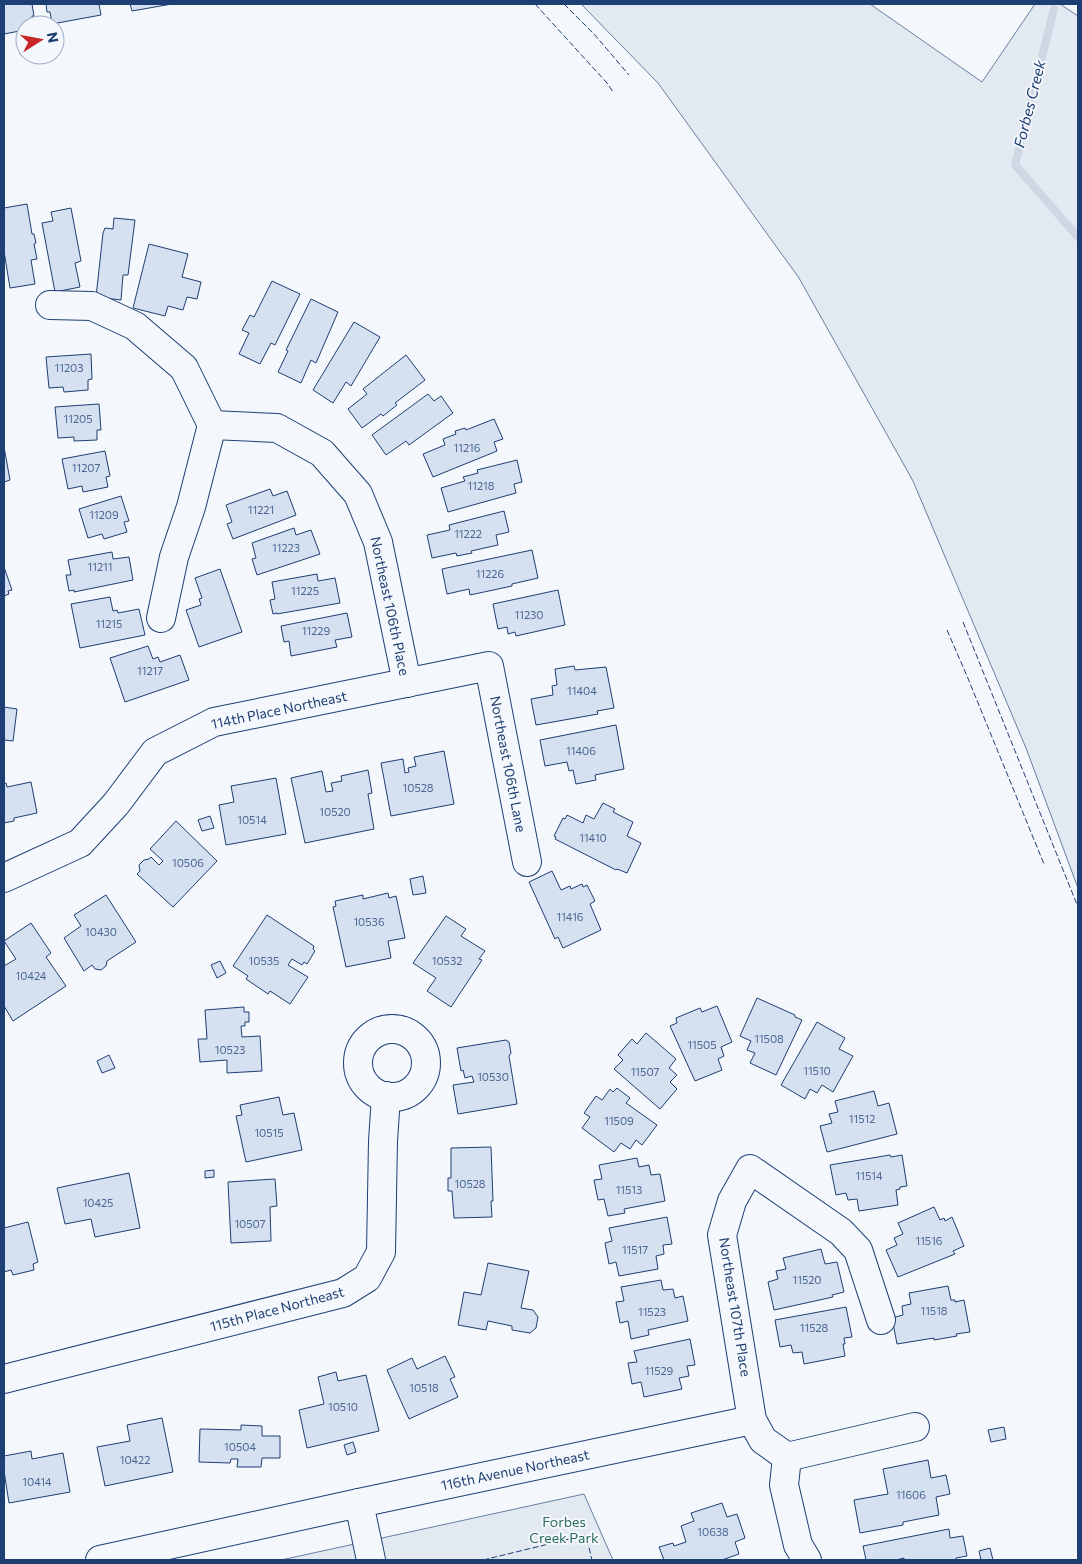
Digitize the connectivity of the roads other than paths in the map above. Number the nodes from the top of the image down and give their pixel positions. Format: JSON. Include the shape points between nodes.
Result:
{"nodes":[{"id":1,"x":50,"y":305,"type":"dead end"},
{"id":2,"x":212,"y":425,"type":"junction"},
{"id":3,"x":161,"y":618,"type":"dead end"},
{"id":4,"x":489,"y":666,"type":"joint"},
{"id":5,"x":407,"y":683,"type":"junction"},
{"id":6,"x":527,"y":862,"type":"dead end"},
{"id":7,"x":4,"y":878,"type":"edge"},
{"id":8,"x":386,"y":1096,"type":"dead end"},
{"id":9,"x":881,"y":1320,"type":"dead end"},
{"id":10,"x":4,"y":1379,"type":"edge"},
{"id":11,"x":752,"y":1420,"type":"junction"},
{"id":12,"x":915,"y":1427,"type":"dead end"},
{"id":13,"x":787,"y":1457,"type":"junction"},
{"id":14,"x":360,"y":1503,"type":"junction"},
{"id":15,"x":100,"y":1560,"type":"edge"},
{"id":16,"x":371,"y":1560,"type":"edge"},
{"id":17,"x":807,"y":1560,"type":"edge"}],
"edges":[{"from":1,"to":2,"type":"street","via":[[92,306],[135,326],[184,368]]},
{"from":2,"to":3,"type":"street","via":[[191,507],[174,557]]},
{"from":2,"to":5,"type":"street","name":"Northeast 106th Place","via":[[277,428],[322,453],[358,494],[378,542]]},
{"from":4,"to":5,"type":"street","name":"114th Place Northeast"},
{"from":4,"to":6,"type":"street","name":"Northeast 106th Lane"},
{"from":5,"to":7,"type":"street","name":"114th Place Northeast","via":[[214,722],[155,752],[116,804],[80,843]]},
{"from":8,"to":10,"type":"street","name":"115th Place Northeast","via":[[382,1141],[382,1252],[366,1278],[343,1293]]},
{"from":9,"to":11,"type":"street","name":"Northeast 107th Place","via":[[858,1250],[841,1232],[750,1168],[732,1201],[722,1234]]},
{"from":11,"to":13,"type":"street","via":[[764,1440]]},
{"from":11,"to":14,"type":"street","name":"116th Avenue Northeast"},
{"from":12,"to":13,"type":"street"},
{"from":13,"to":17,"type":"street","via":[[784,1485],[798,1545]]},
{"from":14,"to":15,"type":"street","name":"116th Avenue Northeast"},
{"from":14,"to":16,"type":"street"}]}
